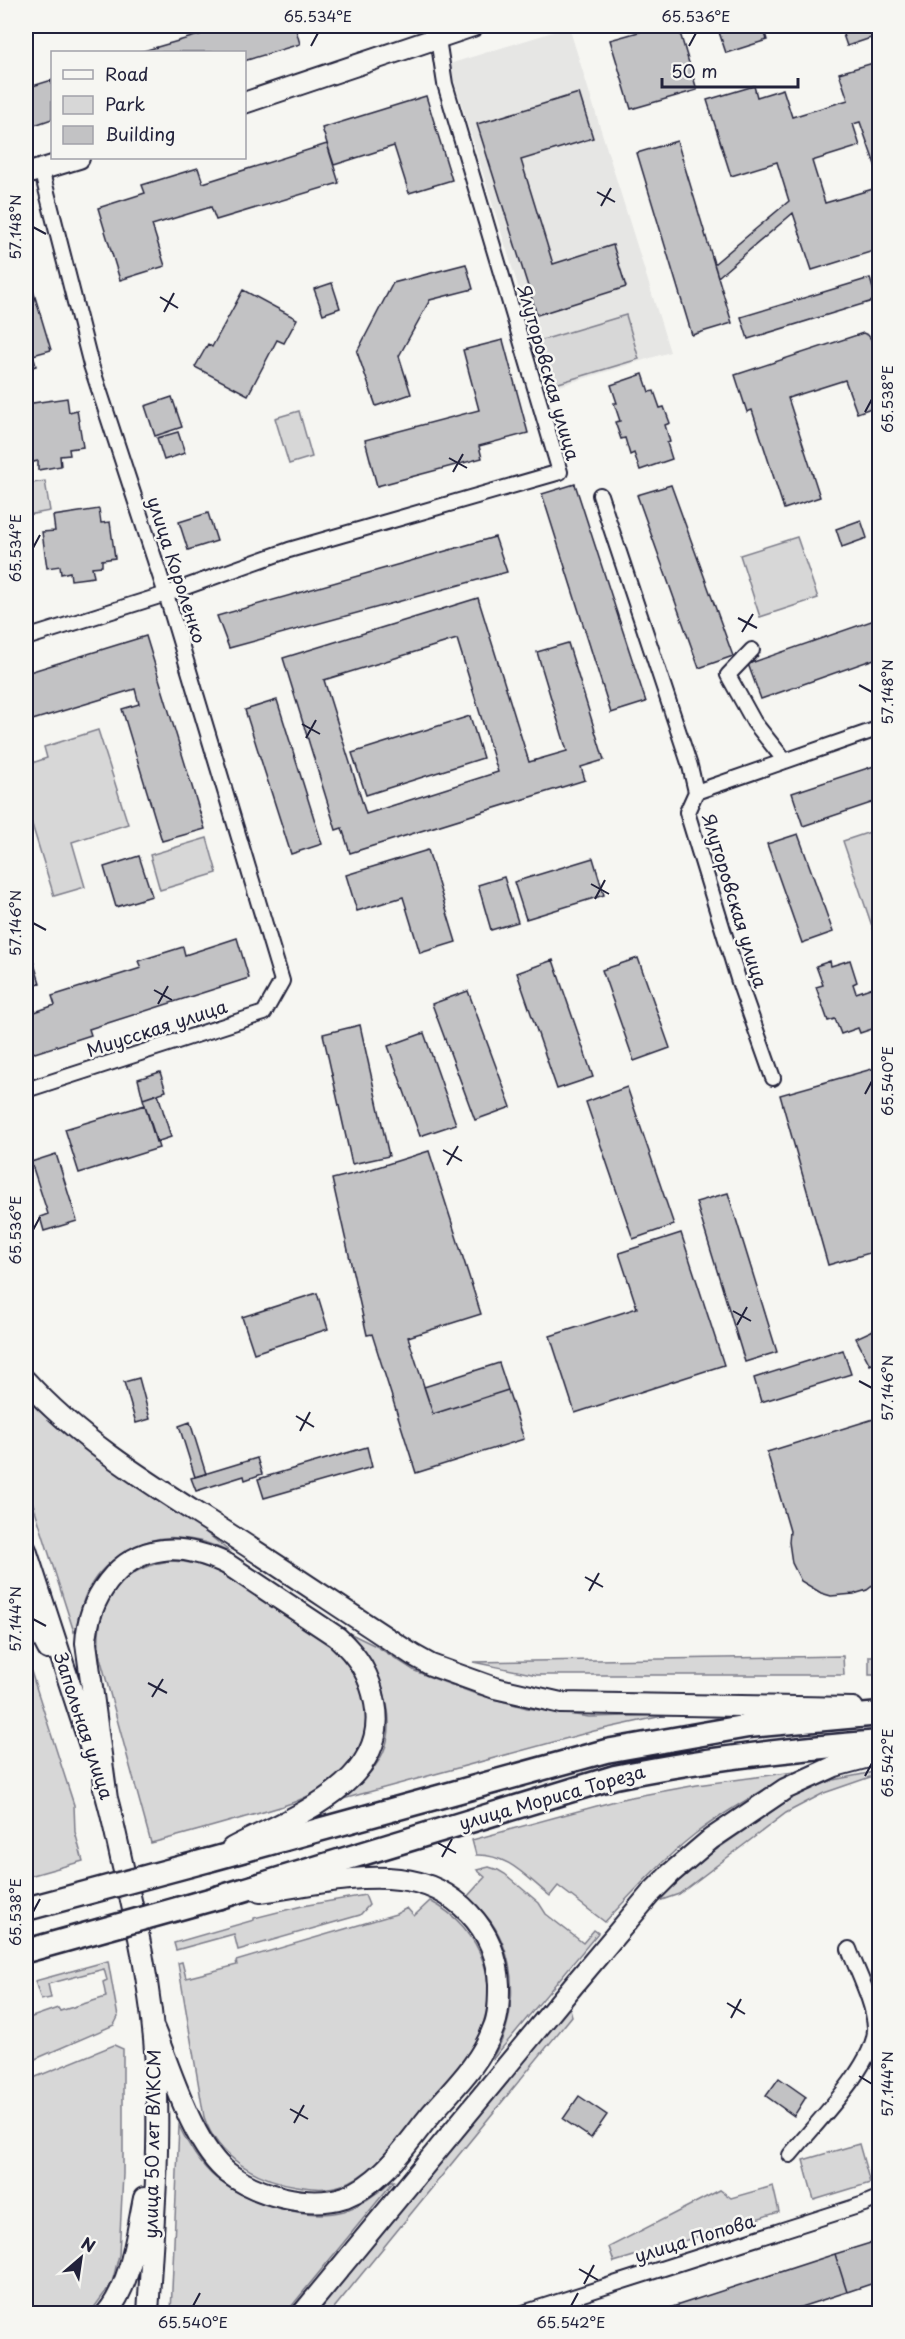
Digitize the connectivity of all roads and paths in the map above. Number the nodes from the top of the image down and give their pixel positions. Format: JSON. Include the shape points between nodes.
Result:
{"nodes":[{"id":1,"x":473,"y":26,"type":"edge"},
{"id":2,"x":437,"y":31,"type":"edge"},
{"id":3,"x":246,"y":102,"type":"edge"},
{"id":4,"x":75,"y":159,"type":"edge"},
{"id":5,"x":33,"y":171,"type":"edge"},
{"id":6,"x":600,"y":495,"type":"dead end"},
{"id":7,"x":166,"y":594,"type":"junction"},
{"id":8,"x":26,"y":638,"type":"edge"},
{"id":9,"x":752,"y":650,"type":"dead end"},
{"id":10,"x":879,"y":728,"type":"edge"},
{"id":11,"x":785,"y":761,"type":"junction"},
{"id":12,"x":696,"y":792,"type":"junction"},
{"id":13,"x":282,"y":981,"type":"joint"},
{"id":14,"x":773,"y":1078,"type":"dead end"},
{"id":15,"x":26,"y":1090,"type":"edge"},
{"id":16,"x":26,"y":1381,"type":"edge"},
{"id":17,"x":26,"y":1550,"type":"edge"},
{"id":18,"x":26,"y":1606,"type":"edge"},
{"id":19,"x":75,"y":1701,"type":"junction"},
{"id":20,"x":879,"y":1709,"type":"edge"},
{"id":21,"x":879,"y":1714,"type":"edge"},
{"id":22,"x":879,"y":1742,"type":"edge"},
{"id":23,"x":879,"y":1754,"type":"edge"},
{"id":24,"x":107,"y":1798,"type":"junction"},
{"id":25,"x":115,"y":1834,"type":"joint"},
{"id":26,"x":235,"y":1850,"type":"junction"},
{"id":27,"x":246,"y":1892,"type":"junction"},
{"id":28,"x":26,"y":1909,"type":"edge"},
{"id":29,"x":849,"y":1949,"type":"dead end"},
{"id":30,"x":26,"y":1951,"type":"edge"},
{"id":31,"x":154,"y":2029,"type":"junction"},
{"id":32,"x":156,"y":2146,"type":"junction"},
{"id":33,"x":790,"y":2155,"type":"dead end"},
{"id":34,"x":879,"y":2196,"type":"edge"},
{"id":35,"x":557,"y":2308,"type":"edge"},
{"id":36,"x":106,"y":2313,"type":"edge"},
{"id":37,"x":148,"y":2313,"type":"edge"},
{"id":38,"x":303,"y":2313,"type":"edge"},
{"id":39,"x":520,"y":2313,"type":"edge"}],
"edges":[{"from":1,"to":2,"type":"street"},
{"from":2,"to":3,"type":"street"},
{"from":2,"to":7,"type":"street","name":"Ялуторовская улица","via":[[445,84],[560,471],[289,550]]},
{"from":4,"to":5,"type":"street"},
{"from":5,"to":7,"type":"street","name":"улица Короленко","via":[[90,365]]},
{"from":6,"to":12,"type":"street","name":"Ялуторовская улица"},
{"from":7,"to":8,"type":"street"},
{"from":7,"to":13,"type":"street","name":"улица Короленко"},
{"from":9,"to":11,"type":"street","via":[[728,675],[754,722]]},
{"from":10,"to":11,"type":"street"},
{"from":11,"to":12,"type":"street"},
{"from":12,"to":14,"type":"street","name":"Ялуторовская улица","via":[[687,812]]},
{"from":13,"to":15,"type":"street","name":"Миусская улица","via":[[264,1013]]},
{"from":16,"to":20,"type":"street","via":[[65,1420],[164,1492],[413,1655],[456,1675],[561,1703]]},
{"from":17,"to":19,"type":"street","name":"Запольная улица"},
{"from":18,"to":19,"type":"street"},
{"from":19,"to":24,"type":"street","name":"Запольная улица"},
{"from":21,"to":26,"type":"main road","name":"улица Мориса Тореза","via":[[748,1726],[606,1751]]},
{"from":22,"to":27,"type":"main road","name":"улица Мориса Тореза","via":[[758,1753],[615,1777]]},
{"from":23,"to":38,"type":"street","via":[[835,1766],[785,1789],[711,1839],[671,1873]]},
{"from":24,"to":25,"type":"street","name":"Запольная улица"},
{"from":24,"to":26,"type":"street","via":[[86,1643],[94,1603],[109,1580],[143,1555],[165,1549],[213,1557],[350,1649],[368,1675],[377,1711],[372,1749],[354,1775],[321,1802]]},
{"from":25,"to":31,"type":"street","name":"улица 50 лет ВЛКСМ","via":[[141,1947]]},
{"from":26,"to":28,"type":"main road","name":"улица Мориса Тореза","bridge":true},
{"from":27,"to":30,"type":"main road","name":"улица Мориса Тореза","bridge":true},
{"from":27,"to":31,"type":"street","via":[[383,1878],[428,1885],[451,1898],[483,1930],[498,1974],[494,2027],[479,2058],[374,2180],[344,2197],[300,2200],[243,2182],[216,2161],[191,2120]]},
{"from":29,"to":33,"type":"street","via":[[873,2013],[873,2044],[851,2081]]},
{"from":31,"to":32,"type":"street","name":"улица 50 лет ВЛКСМ"},
{"from":32,"to":36,"type":"street","via":[[127,2274]]},
{"from":32,"to":37,"type":"street","name":"улица 50 лет ВЛКСМ"},
{"from":34,"to":35,"type":"street","name":"улица Попова"},
{"from":35,"to":39,"type":"street","name":"улица Попова"}]}
